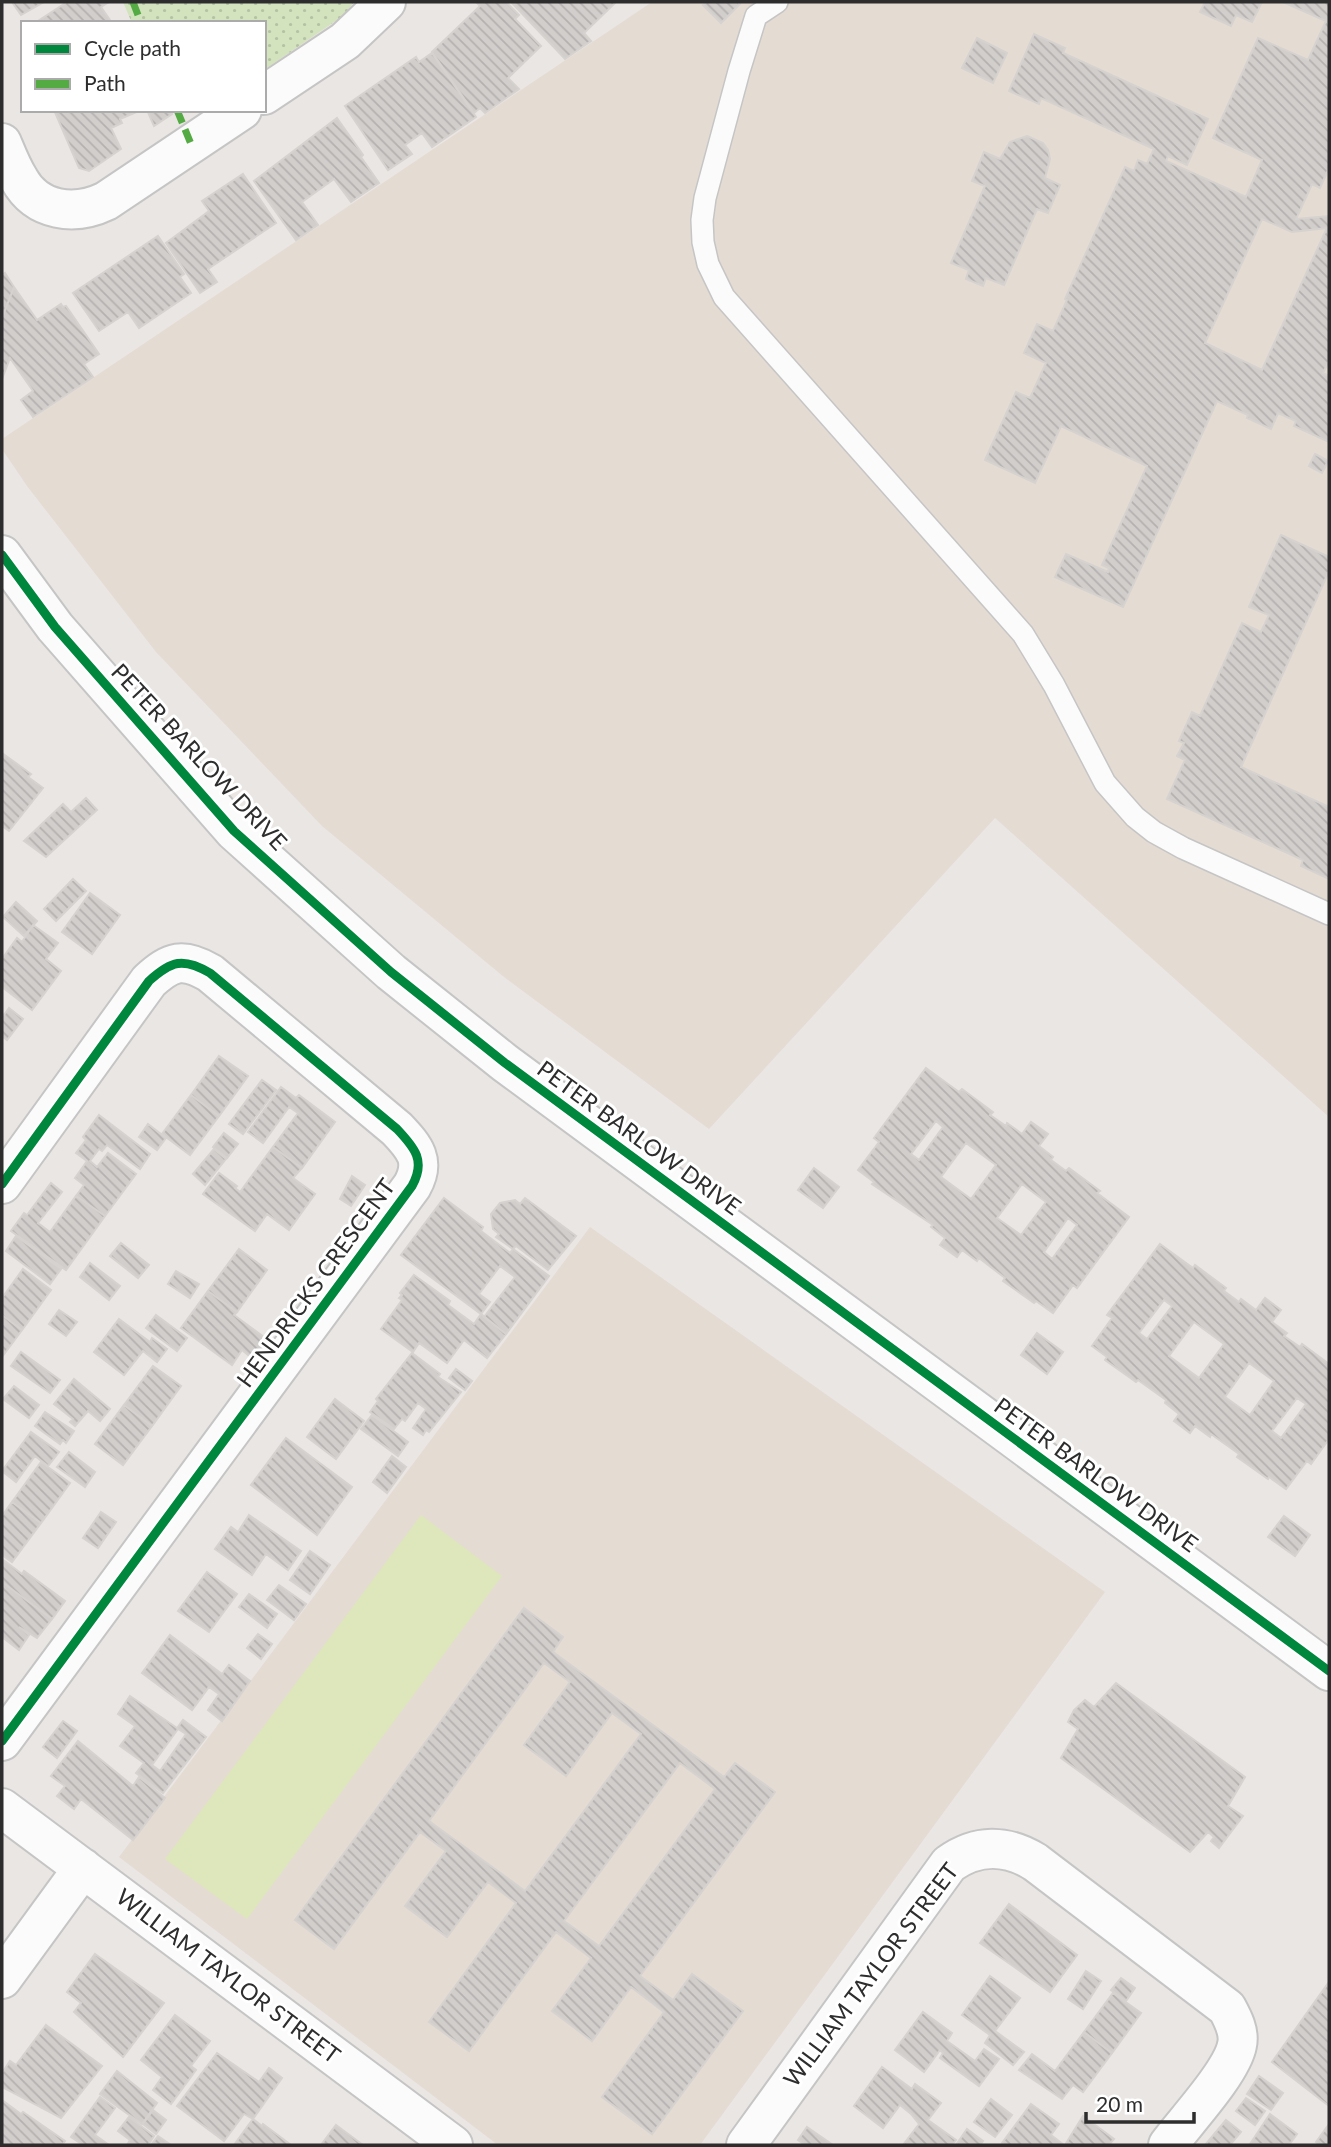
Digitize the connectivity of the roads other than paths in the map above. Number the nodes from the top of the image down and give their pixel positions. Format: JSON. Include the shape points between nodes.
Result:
{"nodes":[{"id":1,"x":386,"y":2,"type":"edge"},
{"id":2,"x":771,"y":4,"type":"edge"},
{"id":3,"x":266,"y":94,"type":"edge"},
{"id":4,"x":239,"y":112,"type":"edge"},
{"id":5,"x":2,"y":144,"type":"edge"},
{"id":6,"x":2,"y":555,"type":"edge"},
{"id":7,"x":1329,"y":914,"type":"edge"},
{"id":8,"x":2,"y":1184,"type":"edge"},
{"id":9,"x":1329,"y":1671,"type":"edge"},
{"id":10,"x":2,"y":1741,"type":"edge"},
{"id":11,"x":2,"y":1808,"type":"edge"},
{"id":12,"x":83,"y":1868,"type":"junction"},
{"id":13,"x":2,"y":1979,"type":"edge"},
{"id":14,"x":453,"y":2145,"type":"edge"},
{"id":15,"x":746,"y":2145,"type":"edge"},
{"id":16,"x":1168,"y":2145,"type":"edge"}],
"edges":[{"from":1,"to":3,"type":"street","via":[[345,41]]},
{"from":2,"to":7,"type":"lane","via":[[757,16],[705,198],[702,220],[708,264],[724,297],[1023,634],[1118,800],[1154,832],[1183,848]]},
{"from":4,"to":5,"type":"street","via":[[106,201],[76,211],[44,204],[31,194]]},
{"from":6,"to":9,"type":"street","name":"PETER BARLOW DRIVE","via":[[55,627],[234,831],[391,972],[505,1063]]},
{"from":8,"to":10,"type":"street","name":"HENDRICKS CRESCENT","via":[[149,981],[165,967],[180,963],[195,964],[210,973],[397,1129],[419,1160],[419,1174],[412,1186]]},
{"from":11,"to":12,"type":"street","name":"WILLIAM TAYLOR STREET"},
{"from":12,"to":13,"type":"street"},
{"from":12,"to":14,"type":"street","name":"WILLIAM TAYLOR STREET"},
{"from":15,"to":16,"type":"street","name":"WILLIAM TAYLOR STREET","via":[[949,1864],[979,1849],[1001,1848],[1035,1862],[1227,2008],[1236,2026],[1237,2045],[1225,2071]]}]}
